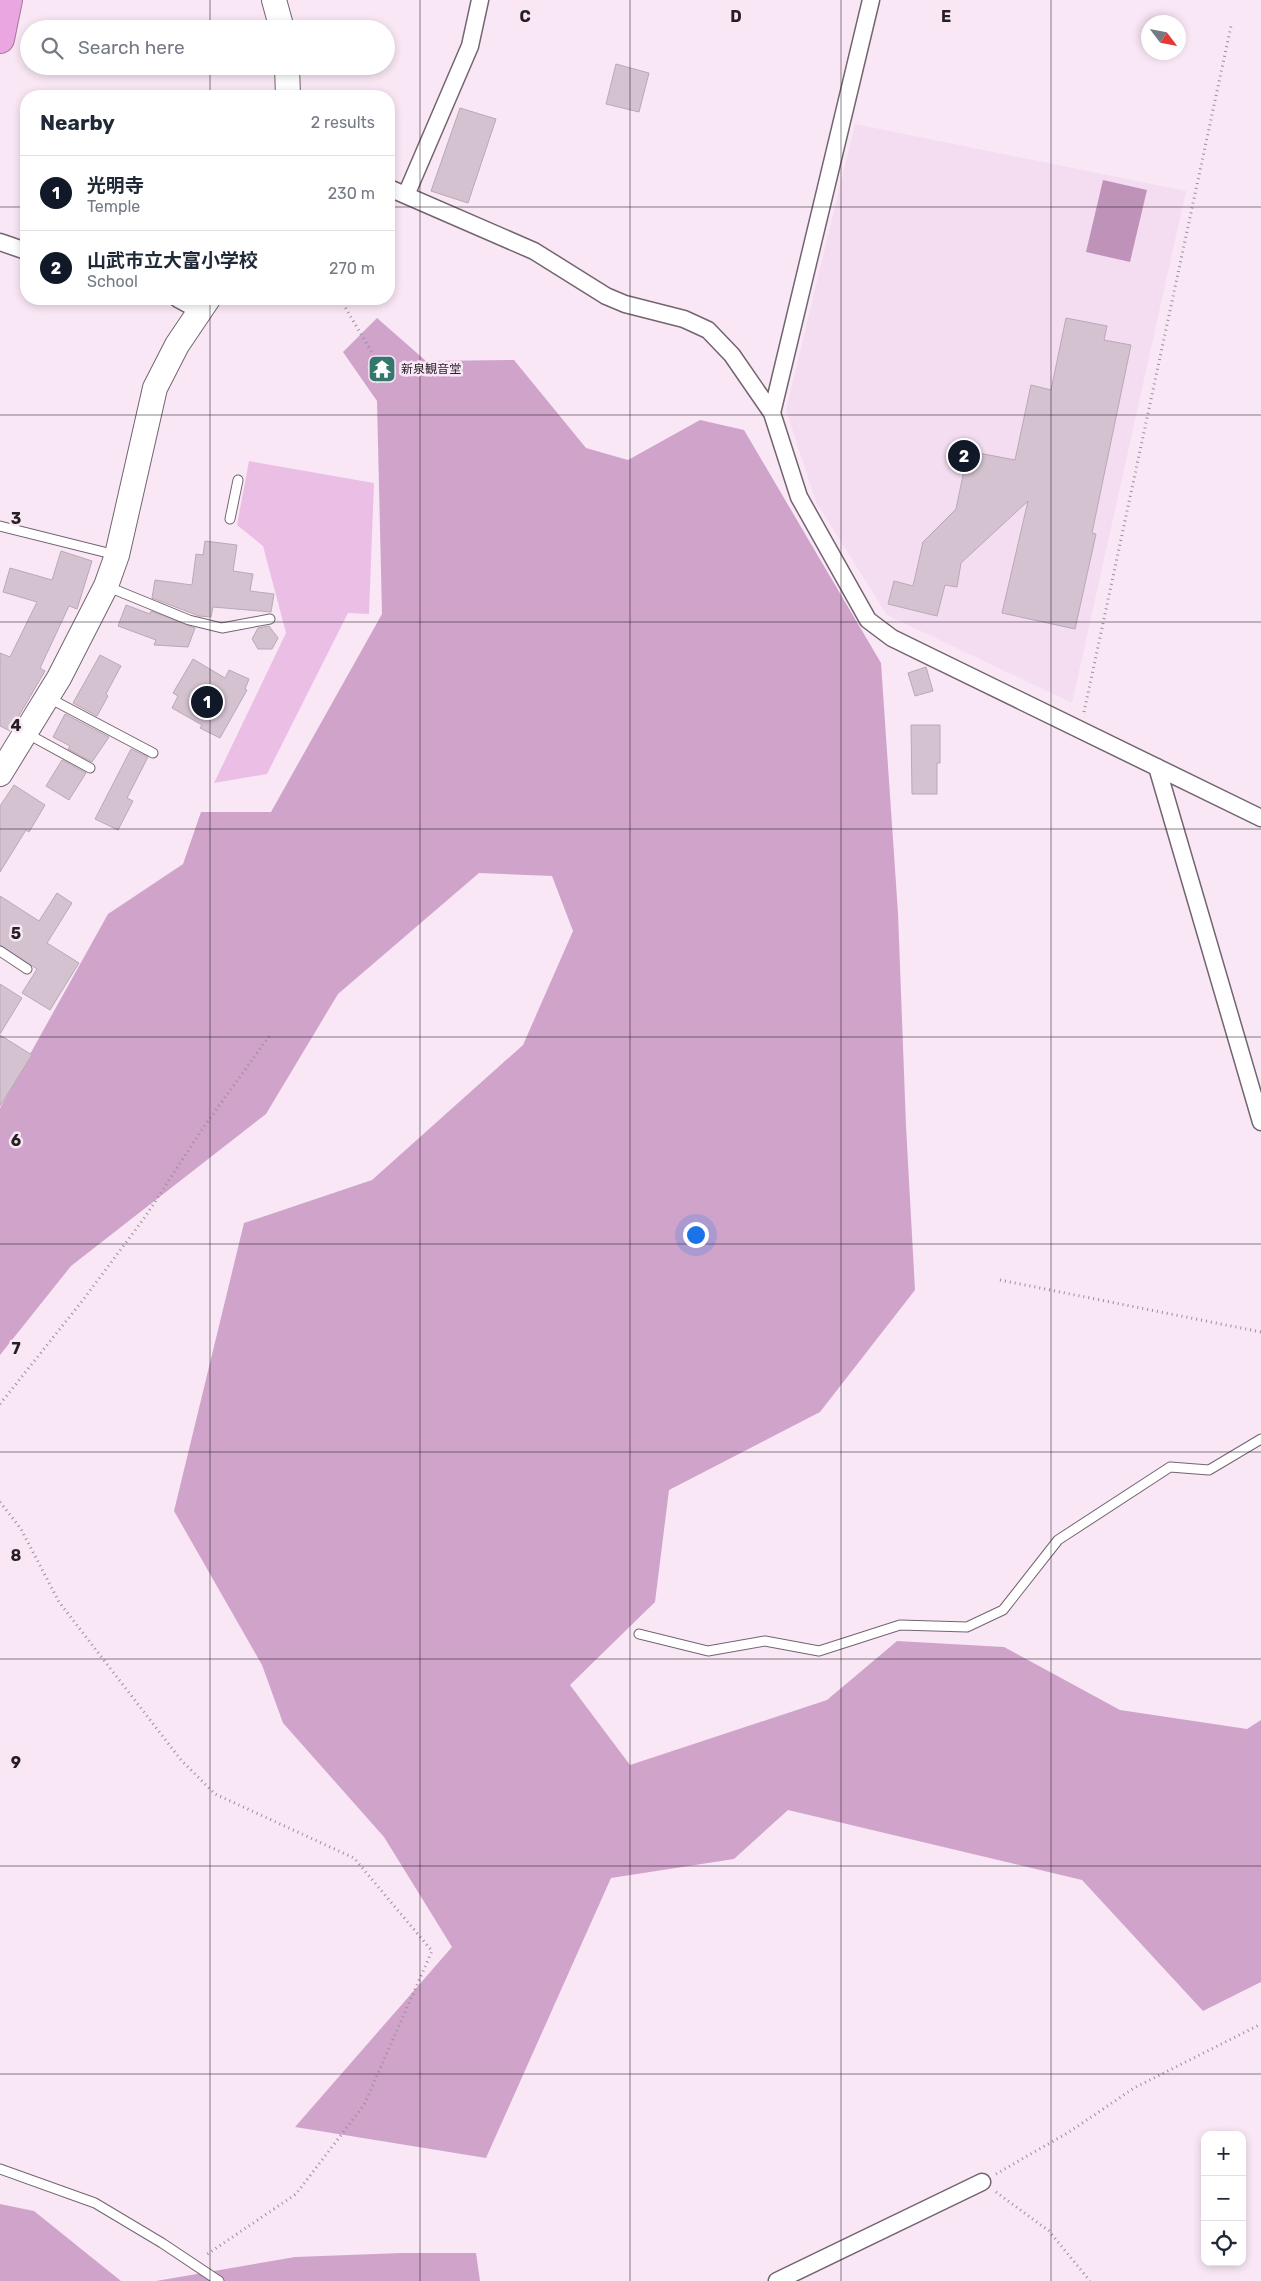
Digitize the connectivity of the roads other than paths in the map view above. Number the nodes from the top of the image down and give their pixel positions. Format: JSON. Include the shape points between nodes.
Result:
{"nodes":[{"id":1,"x":8,"y":0,"type":"edge"},
{"id":2,"x":274,"y":0,"type":"edge"},
{"id":3,"x":480,"y":0,"type":"edge"},
{"id":4,"x":871,"y":0,"type":"edge"},
{"id":5,"x":280,"y":20,"type":"edge"},
{"id":6,"x":0,"y":39,"type":"edge"},
{"id":7,"x":287,"y":75,"type":"edge"},
{"id":8,"x":288,"y":90,"type":"edge"},
{"id":9,"x":395,"y":190,"type":"edge"},
{"id":10,"x":406,"y":195,"type":"junction"},
{"id":11,"x":0,"y":242,"type":"edge"},
{"id":12,"x":20,"y":249,"type":"edge"},
{"id":13,"x":204,"y":305,"type":"edge"},
{"id":14,"x":772,"y":413,"type":"junction"},
{"id":15,"x":238,"y":480,"type":"dead end"},
{"id":16,"x":230,"y":519,"type":"dead end"},
{"id":17,"x":0,"y":526,"type":"edge"},
{"id":18,"x":117,"y":555,"type":"junction"},
{"id":19,"x":106,"y":586,"type":"junction"},
{"id":20,"x":270,"y":619,"type":"dead end"},
{"id":21,"x":47,"y":698,"type":"junction"},
{"id":22,"x":25,"y":733,"type":"junction"},
{"id":23,"x":153,"y":753,"type":"dead end"},
{"id":24,"x":1157,"y":767,"type":"junction"},
{"id":25,"x":90,"y":768,"type":"dead end"},
{"id":26,"x":0,"y":774,"type":"edge"},
{"id":27,"x":1261,"y":818,"type":"edge"},
{"id":28,"x":0,"y":951,"type":"edge"},
{"id":29,"x":28,"y":969,"type":"dead end"},
{"id":30,"x":1261,"y":1122,"type":"edge"},
{"id":31,"x":1261,"y":1439,"type":"edge"},
{"id":32,"x":639,"y":1634,"type":"dead end"},
{"id":33,"x":0,"y":2170,"type":"edge"},
{"id":34,"x":982,"y":2182,"type":"road end"},
{"id":35,"x":219,"y":2281,"type":"edge"},
{"id":36,"x":777,"y":2281,"type":"edge"}],
"edges":[{"from":1,"to":6,"type":"highway"},
{"from":2,"to":5,"type":"street"},
{"from":3,"to":10,"type":"street","via":[[470,46]]},
{"from":4,"to":14,"type":"street"},
{"from":7,"to":8,"type":"street"},
{"from":9,"to":10,"type":"street"},
{"from":10,"to":14,"type":"street","via":[[534,252],[606,296],[708,330],[732,355]]},
{"from":11,"to":12,"type":"street"},
{"from":13,"to":18,"type":"street","via":[[177,345],[156,388]]},
{"from":14,"to":24,"type":"street","via":[[799,497],[868,620],[892,638]]},
{"from":15,"to":16,"type":"lane"},
{"from":17,"to":18,"type":"lane"},
{"from":18,"to":19,"type":"street"},
{"from":19,"to":20,"type":"lane","via":[[189,620],[222,628]]},
{"from":19,"to":21,"type":"street"},
{"from":21,"to":22,"type":"street"},
{"from":21,"to":23,"type":"lane"},
{"from":22,"to":25,"type":"lane"},
{"from":22,"to":26,"type":"street"},
{"from":24,"to":27,"type":"street"},
{"from":24,"to":30,"type":"street"},
{"from":28,"to":29,"type":"lane"},
{"from":31,"to":32,"type":"lane","via":[[1209,1470],[1170,1467],[1058,1540],[1003,1610],[967,1627],[900,1626],[819,1651],[765,1641],[708,1651]]},
{"from":33,"to":35,"type":"lane","via":[[95,2203]]},
{"from":34,"to":36,"type":"street"}]}
